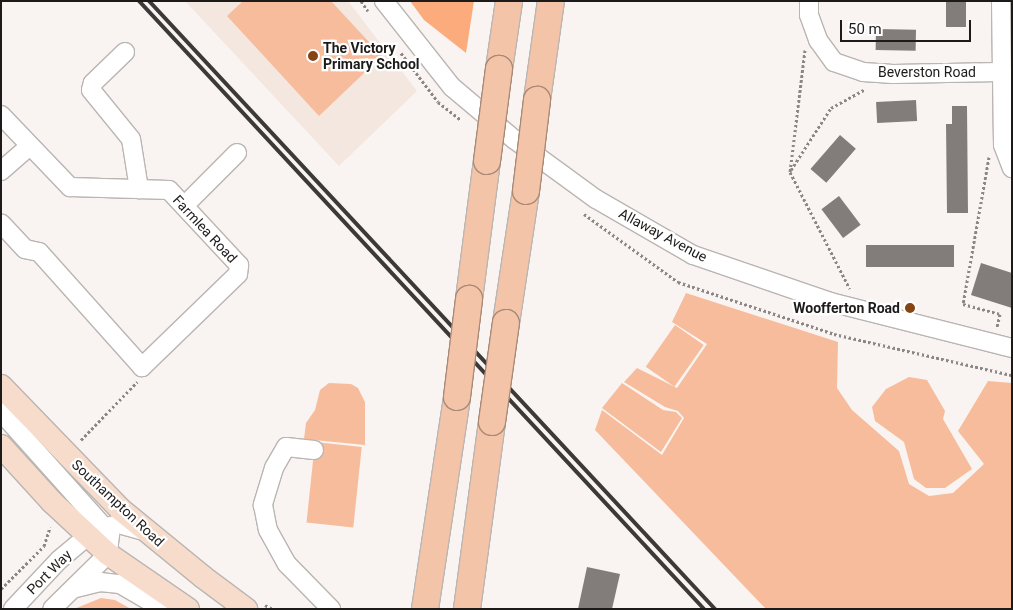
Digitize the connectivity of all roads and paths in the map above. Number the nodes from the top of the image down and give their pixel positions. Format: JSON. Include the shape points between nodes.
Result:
{"nodes":[{"id":1,"x":384,"y":1,"type":"edge"},
{"id":2,"x":509,"y":1,"type":"edge"},
{"id":3,"x":551,"y":1,"type":"edge"},
{"id":4,"x":1001,"y":1,"type":"edge"},
{"id":5,"x":809,"y":8,"type":"edge"},
{"id":6,"x":125,"y":52,"type":"dead end"},
{"id":7,"x":1000,"y":72,"type":"junction"},
{"id":8,"x":893,"y":74,"type":"junction"},
{"id":9,"x":1,"y":115,"type":"edge"},
{"id":10,"x":1003,"y":145,"type":"junction"},
{"id":11,"x":30,"y":146,"type":"junction"},
{"id":12,"x":237,"y":152,"type":"dead end"},
{"id":13,"x":1012,"y":168,"type":"edge"},
{"id":14,"x":1,"y":171,"type":"edge"},
{"id":15,"x":790,"y":172,"type":"junction"},
{"id":16,"x":139,"y":189,"type":"junction"},
{"id":17,"x":184,"y":206,"type":"junction"},
{"id":18,"x":1,"y":224,"type":"edge"},
{"id":19,"x":860,"y":310,"type":"junction"},
{"id":20,"x":993,"y":344,"type":"junction"},
{"id":21,"x":1012,"y":348,"type":"edge"},
{"id":22,"x":142,"y":367,"type":"junction"},
{"id":23,"x":987,"y":369,"type":"dead end"},
{"id":24,"x":1,"y":386,"type":"edge"},
{"id":25,"x":1,"y":412,"type":"edge"},
{"id":26,"x":1,"y":446,"type":"edge"},
{"id":27,"x":314,"y":450,"type":"dead end"},
{"id":28,"x":66,"y":455,"type":"junction"},
{"id":29,"x":47,"y":519,"type":"dead end"},
{"id":30,"x":96,"y":531,"type":"junction"},
{"id":31,"x":148,"y":534,"type":"junction"},
{"id":32,"x":108,"y":554,"type":"junction"},
{"id":33,"x":75,"y":588,"type":"junction"},
{"id":34,"x":1,"y":589,"type":"edge"},
{"id":35,"x":13,"y":609,"type":"edge"},
{"id":36,"x":52,"y":609,"type":"edge"},
{"id":37,"x":163,"y":609,"type":"edge"},
{"id":38,"x":188,"y":609,"type":"edge"},
{"id":39,"x":246,"y":609,"type":"edge"},
{"id":40,"x":331,"y":609,"type":"edge"},
{"id":41,"x":425,"y":609,"type":"edge"},
{"id":42,"x":467,"y":609,"type":"edge"}],
"edges":[{"from":1,"to":19,"type":"street","name":"Allaway Avenue","via":[[452,87],[515,140],[596,199],[693,255]]},
{"from":2,"to":41,"type":"highway","bridge":true,"via":[[457,398]]},
{"from":3,"to":42,"type":"highway","bridge":true},
{"from":4,"to":7,"type":"street"},
{"from":5,"to":8,"type":"street","name":"Beverston Road","via":[[818,40],[834,62],[863,72]]},
{"from":5,"to":15,"type":"path"},
{"from":6,"to":16,"type":"street","via":[[93,83],[91,90],[131,139]]},
{"from":7,"to":8,"type":"street","name":"Beverston Road"},
{"from":7,"to":10,"type":"street"},
{"from":8,"to":15,"type":"path","via":[[831,108]]},
{"from":9,"to":11,"type":"street","name":"Farmlea Road"},
{"from":10,"to":13,"type":"street"},
{"from":10,"to":20,"type":"path","via":[[988,158],[963,304],[1000,314]]},
{"from":11,"to":14,"type":"street"},
{"from":11,"to":16,"type":"street","name":"Farmlea Road","via":[[70,188]]},
{"from":12,"to":17,"type":"street"},
{"from":15,"to":19,"type":"path"},
{"from":16,"to":17,"type":"street","name":"Farmlea Road","via":[[169,190]]},
{"from":17,"to":22,"type":"street","name":"Farmlea Road","via":[[239,265],[238,274]]},
{"from":18,"to":22,"type":"street","via":[[24,249],[39,252]]},
{"from":19,"to":20,"type":"street","name":"Allaway Avenue"},
{"from":20,"to":21,"type":"street","name":"Allaway Avenue"},
{"from":20,"to":23,"type":"path"},
{"from":22,"to":28,"type":"path","via":[[135,387]]},
{"from":24,"to":28,"type":"main road","name":"Southampton Road"},
{"from":25,"to":30,"type":"street"},
{"from":26,"to":30,"type":"main road"},
{"from":27,"to":40,"type":"street","via":[[286,447],[274,468],[263,505],[274,544],[287,564]]},
{"from":28,"to":31,"type":"main road","name":"Southampton Road"},
{"from":29,"to":34,"type":"path","via":[[50,536],[44,546]]},
{"from":30,"to":31,"type":"street","via":[[132,526]]},
{"from":30,"to":32,"type":"main road"},
{"from":30,"to":35,"type":"street","name":"Port Way"},
{"from":31,"to":39,"type":"main road","name":"Southampton Road"},
{"from":32,"to":33,"type":"street","name":"Port Way"},
{"from":32,"to":38,"type":"main road"},
{"from":33,"to":36,"type":"street","name":"Port Way"},
{"from":33,"to":37,"type":"street","via":[[110,582],[128,588]]}]}
